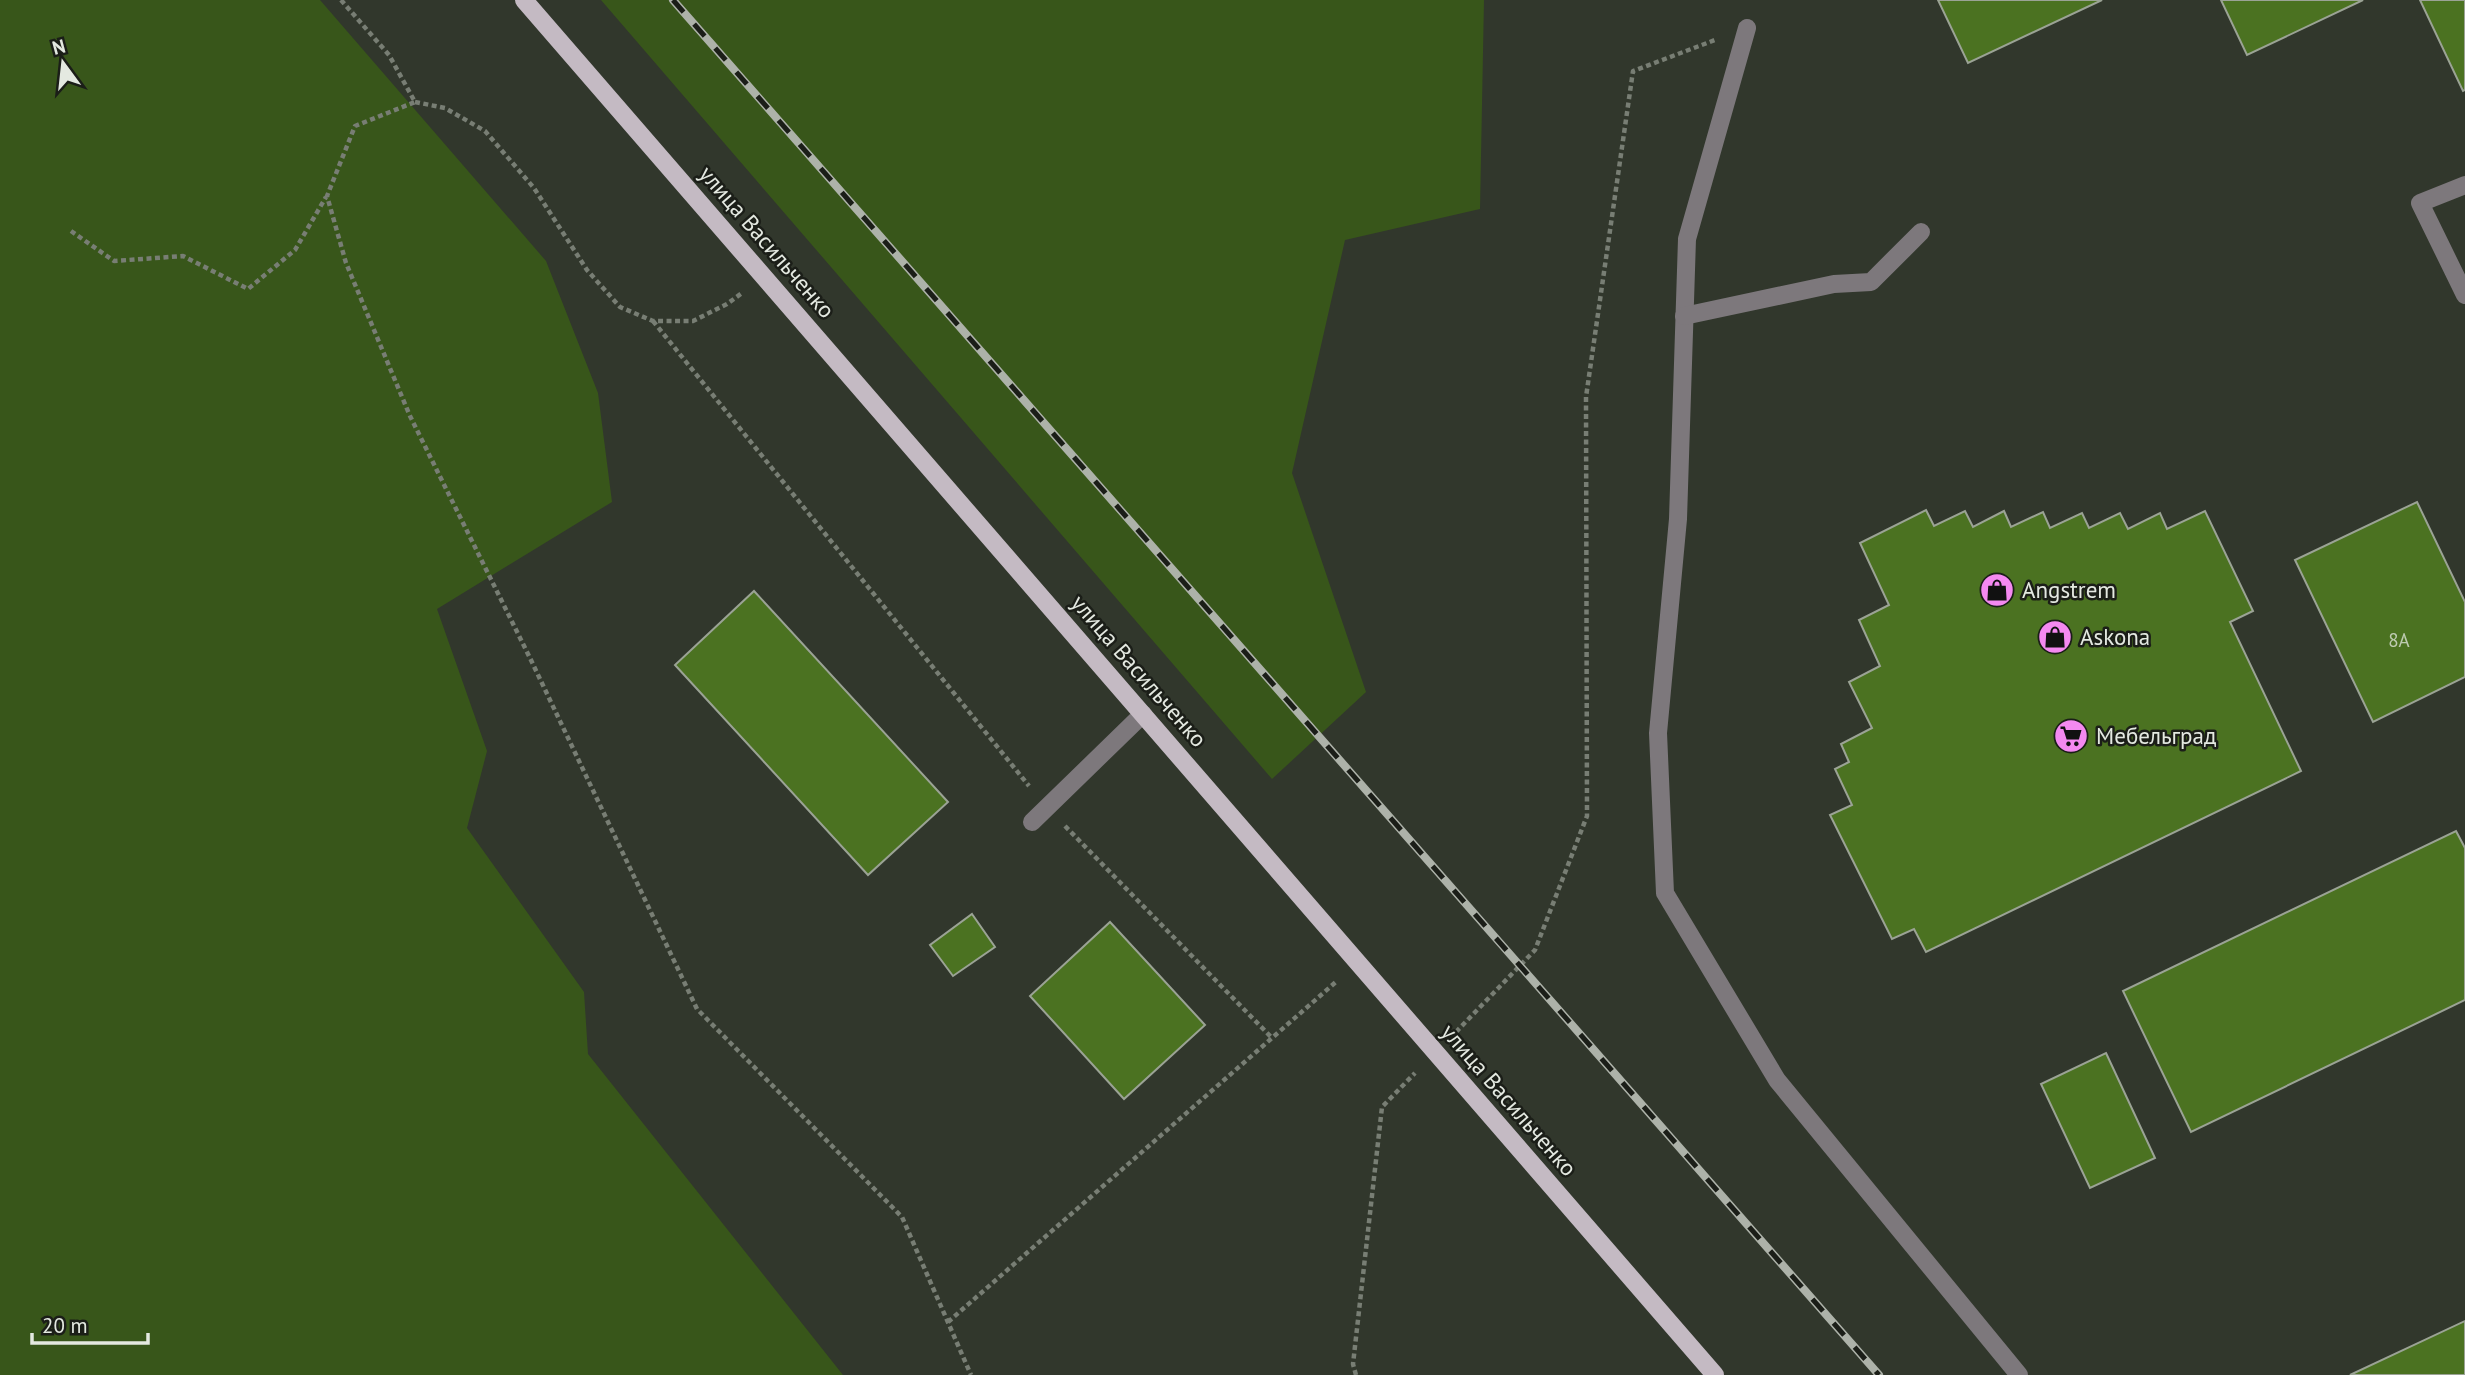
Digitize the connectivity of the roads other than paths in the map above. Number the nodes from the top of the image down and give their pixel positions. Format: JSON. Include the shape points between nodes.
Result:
{"nodes":[{"id":1,"x":524,"y":0,"type":"edge"},
{"id":2,"x":1747,"y":28,"type":"road end"},
{"id":3,"x":2465,"y":185,"type":"edge"},
{"id":4,"x":1921,"y":232,"type":"dead end"},
{"id":5,"x":2465,"y":295,"type":"edge"},
{"id":6,"x":1684,"y":316,"type":"junction"},
{"id":7,"x":1143,"y":714,"type":"junction"},
{"id":8,"x":1032,"y":822,"type":"dead end"},
{"id":9,"x":1715,"y":1375,"type":"edge"},
{"id":10,"x":2019,"y":1375,"type":"edge"}],
"edges":[{"from":1,"to":7,"type":"main road","name":"улица Васильченко"},
{"from":2,"to":6,"type":"lane","via":[[1687,239]]},
{"from":3,"to":5,"type":"lane","via":[[2420,203]]},
{"from":4,"to":6,"type":"lane","via":[[1871,282],[1834,284]]},
{"from":6,"to":10,"type":"lane","via":[[1678,519],[1658,733],[1665,893],[1777,1080]]},
{"from":7,"to":8,"type":"lane"},
{"from":7,"to":9,"type":"main road","name":"улица Васильченко"}]}
